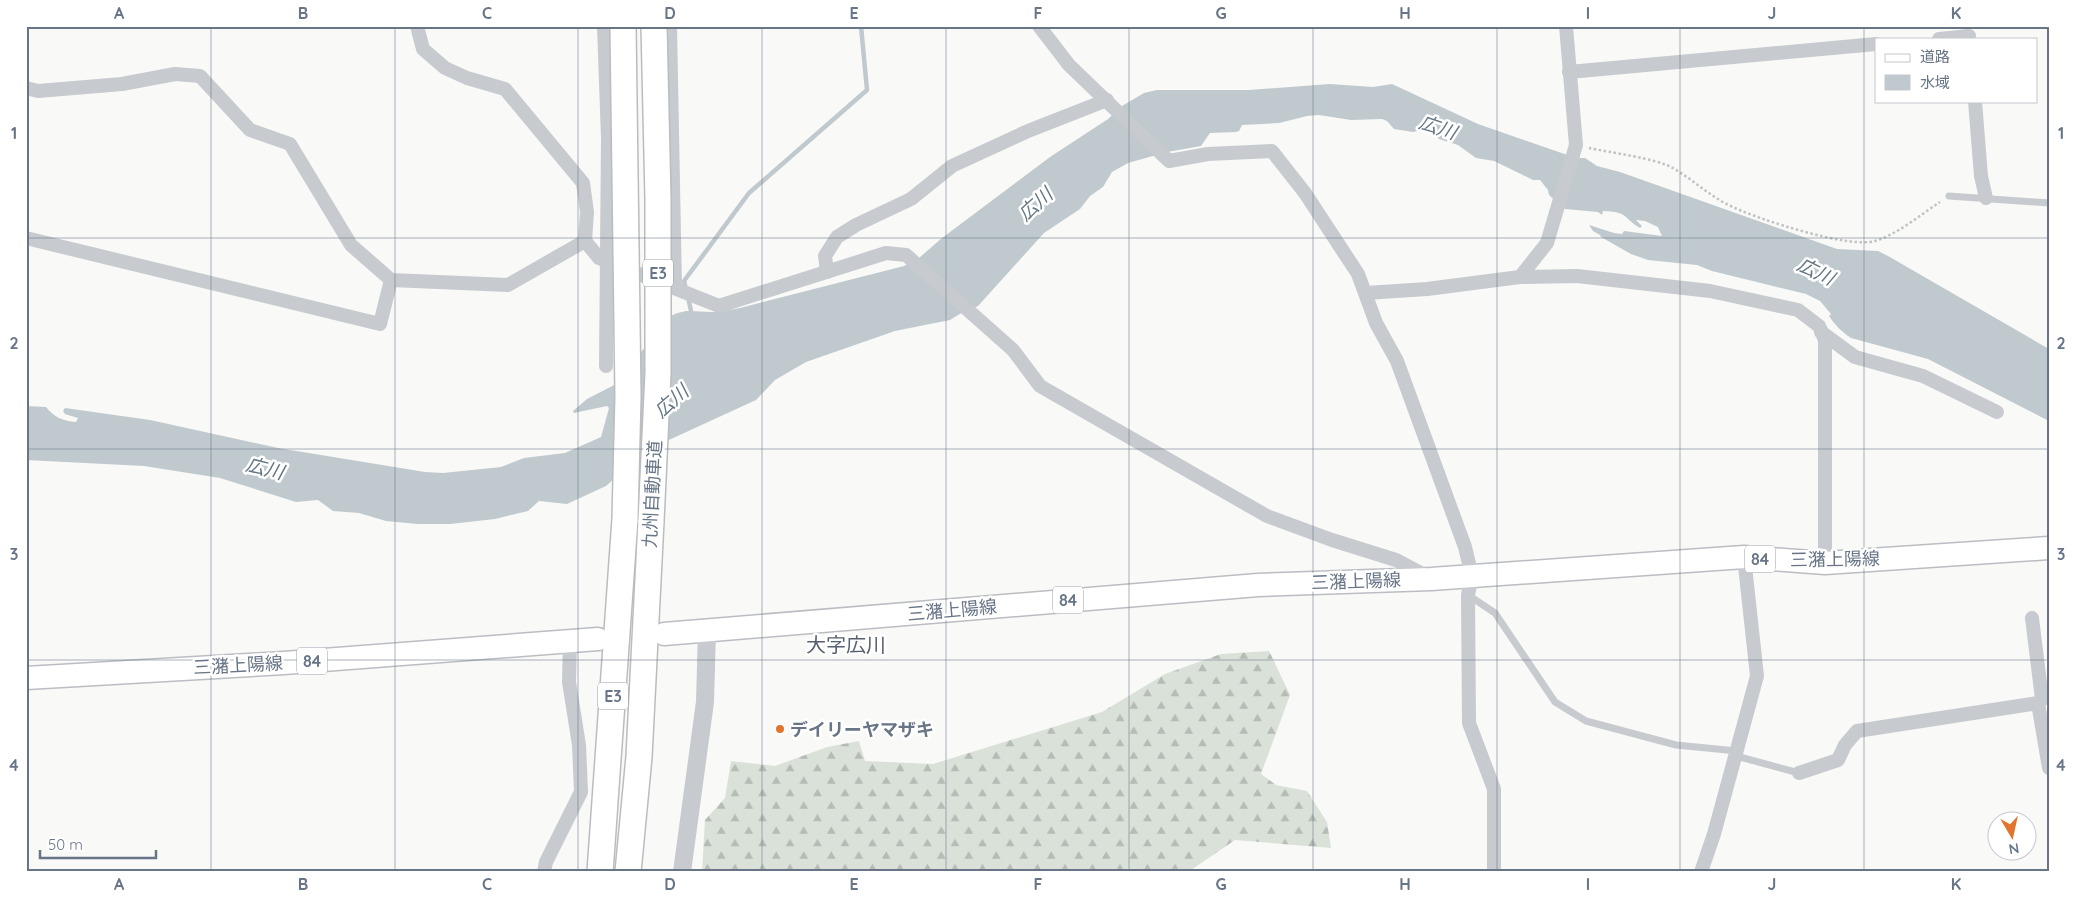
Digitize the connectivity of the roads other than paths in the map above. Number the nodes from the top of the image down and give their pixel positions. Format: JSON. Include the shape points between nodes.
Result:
{"nodes":[{"id":1,"x":417,"y":26,"type":"edge"},
{"id":2,"x":604,"y":26,"type":"edge"},
{"id":3,"x":623,"y":26,"type":"edge"},
{"id":4,"x":654,"y":26,"type":"edge"},
{"id":5,"x":670,"y":26,"type":"edge"},
{"id":6,"x":1039,"y":26,"type":"edge"},
{"id":7,"x":1566,"y":26,"type":"edge"},
{"id":8,"x":1969,"y":34,"type":"edge"},
{"id":9,"x":1945,"y":38,"type":"edge"},
{"id":10,"x":1875,"y":44,"type":"edge"},
{"id":11,"x":1569,"y":72,"type":"junction"},
{"id":12,"x":26,"y":88,"type":"edge"},
{"id":13,"x":1109,"y":101,"type":"junction"},
{"id":14,"x":1975,"y":102,"type":"edge"},
{"id":15,"x":1949,"y":196,"type":"road end"},
{"id":16,"x":1986,"y":198,"type":"junction"},
{"id":17,"x":2049,"y":203,"type":"edge"},
{"id":18,"x":26,"y":238,"type":"edge"},
{"id":19,"x":585,"y":241,"type":"junction"},
{"id":20,"x":607,"y":261,"type":"junction"},
{"id":21,"x":827,"y":272,"type":"junction"},
{"id":22,"x":1520,"y":277,"type":"junction"},
{"id":23,"x":391,"y":280,"type":"junction"},
{"id":24,"x":675,"y":288,"type":"junction"},
{"id":25,"x":1366,"y":293,"type":"junction"},
{"id":26,"x":1821,"y":332,"type":"junction"},
{"id":27,"x":606,"y":366,"type":"dead end"},
{"id":28,"x":1997,"y":412,"type":"dead end"},
{"id":29,"x":2049,"y":548,"type":"edge"},
{"id":30,"x":1744,"y":557,"type":"junction"},
{"id":31,"x":1825,"y":563,"type":"junction"},
{"id":32,"x":1431,"y":578,"type":"junction"},
{"id":33,"x":1470,"y":586,"type":"junction"},
{"id":34,"x":2032,"y":618,"type":"dead end"},
{"id":35,"x":707,"y":630,"type":"junction"},
{"id":36,"x":664,"y":634,"type":"dead end"},
{"id":37,"x":598,"y":639,"type":"dead end"},
{"id":38,"x":570,"y":641,"type":"junction"},
{"id":39,"x":26,"y":678,"type":"edge"},
{"id":40,"x":2043,"y":698,"type":"edge"},
{"id":41,"x":1737,"y":754,"type":"junction"},
{"id":42,"x":2049,"y":768,"type":"edge"},
{"id":43,"x":1799,"y":773,"type":"joint"},
{"id":44,"x":544,"y":872,"type":"edge"},
{"id":45,"x":600,"y":872,"type":"edge"},
{"id":46,"x":628,"y":872,"type":"edge"},
{"id":47,"x":682,"y":872,"type":"edge"},
{"id":48,"x":1494,"y":872,"type":"edge"},
{"id":49,"x":1701,"y":872,"type":"edge"}],
"edges":[{"from":1,"to":19,"type":"street","via":[[423,49],[445,68],[505,89],[583,183],[587,212]]},
{"from":2,"to":20,"type":"street","via":[[608,138]]},
{"from":3,"to":45,"type":"highway","name":"九州自動車道","number":"E3","bridge":true,"via":[[628,386],[625,520]]},
{"from":4,"to":46,"type":"highway","name":"九州自動車道","number":"E3","bridge":true,"via":[[658,373],[639,758]]},
{"from":5,"to":24,"type":"street"},
{"from":6,"to":13,"type":"street","via":[[1070,65]]},
{"from":7,"to":11,"type":"street"},
{"from":8,"to":9,"type":"street"},
{"from":10,"to":11,"type":"street"},
{"from":11,"to":22,"type":"street","via":[[1574,148],[1547,242]]},
{"from":12,"to":23,"type":"street","via":[[38,91],[122,84],[175,74],[200,76],[250,130],[290,144],[351,245]]},
{"from":13,"to":21,"type":"street","via":[[1028,131],[952,166],[911,199],[838,237],[825,256]]},
{"from":13,"to":25,"type":"street","via":[[1169,161],[1208,154],[1272,151],[1305,193],[1358,274]]},
{"from":14,"to":16,"type":"street"},
{"from":15,"to":16,"type":"lane"},
{"from":16,"to":17,"type":"lane"},
{"from":18,"to":23,"type":"street","via":[[380,324]]},
{"from":19,"to":20,"type":"street","via":[[599,258]]},
{"from":19,"to":23,"type":"street","via":[[508,285]]},
{"from":20,"to":24,"type":"street"},
{"from":20,"to":27,"type":"street"},
{"from":21,"to":24,"type":"street","via":[[719,306]]},
{"from":21,"to":32,"type":"street","via":[[886,253],[906,255],[1013,350],[1040,386],[1268,516],[1396,560]]},
{"from":22,"to":25,"type":"street"},
{"from":22,"to":26,"type":"street","via":[[1576,276],[1710,291],[1798,310],[1819,326]]},
{"from":25,"to":33,"type":"street","via":[[1376,323],[1400,370],[1465,547]]},
{"from":26,"to":28,"type":"street","via":[[1855,357],[1923,376]]},
{"from":26,"to":31,"type":"street","via":[[1825,340]]},
{"from":29,"to":31,"type":"main road","name":"三潴上陽線","number":"84"},
{"from":30,"to":31,"type":"main road","name":"三潴上陽線","number":"84"},
{"from":30,"to":33,"type":"main road","name":"三潴上陽線","number":"84"},
{"from":30,"to":41,"type":"street","via":[[1756,676]]},
{"from":32,"to":33,"type":"main road","name":"三潴上陽線","number":"84"},
{"from":32,"to":35,"type":"main road","name":"三潴上陽線","number":"84","via":[[1258,584]]},
{"from":33,"to":41,"type":"lane","via":[[1495,613],[1556,702],[1586,721],[1676,745]]},
{"from":33,"to":48,"type":"street","via":[[1469,723],[1494,789]]},
{"from":34,"to":40,"type":"street"},
{"from":35,"to":36,"type":"main road","name":"三潴上陽線","number":"84"},
{"from":35,"to":47,"type":"street","via":[[705,702]]},
{"from":37,"to":38,"type":"main road","name":"三潴上陽線","number":"84"},
{"from":38,"to":39,"type":"main road","name":"三潴上陽線","number":"84","via":[[284,663]]},
{"from":38,"to":44,"type":"street","via":[[570,682],[580,745],[581,792]]},
{"from":40,"to":42,"type":"street"},
{"from":40,"to":43,"type":"street","via":[[1856,731],[1838,760]]},
{"from":41,"to":43,"type":"lane"},
{"from":41,"to":49,"type":"street"}]}
